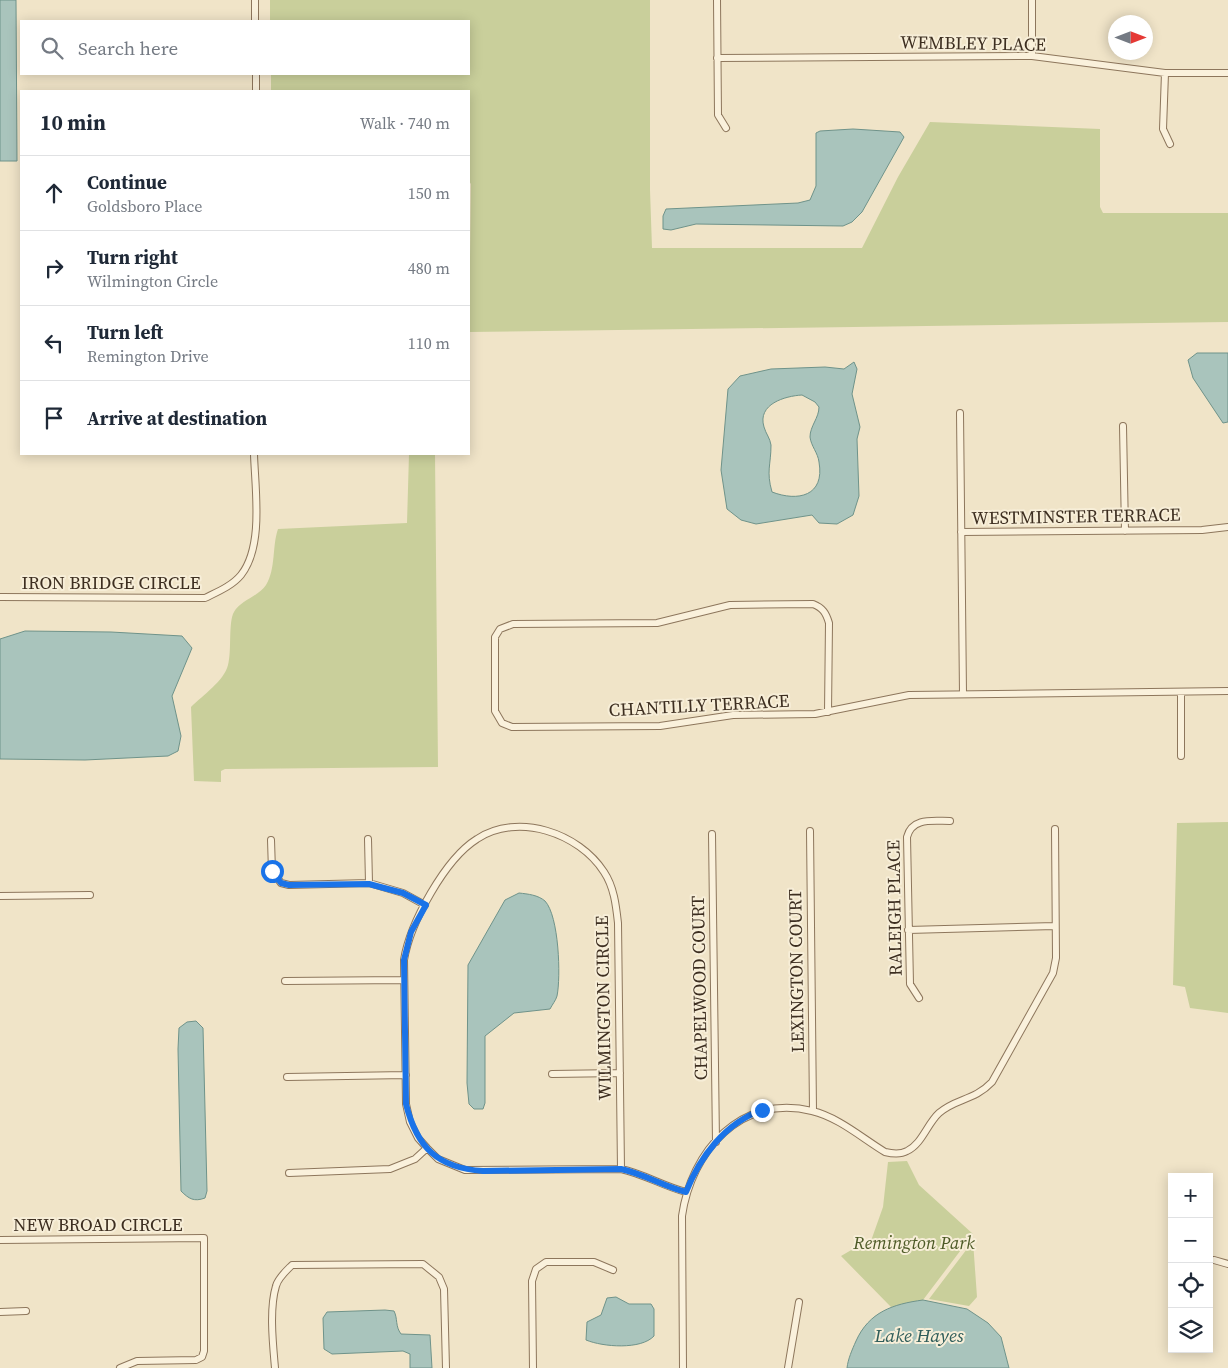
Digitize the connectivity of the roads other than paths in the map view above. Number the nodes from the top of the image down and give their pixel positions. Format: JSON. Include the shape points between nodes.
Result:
{"nodes":[{"id":1,"x":255,"y":0,"type":"edge"},
{"id":2,"x":717,"y":0,"type":"edge"},
{"id":3,"x":1032,"y":0,"type":"edge"},
{"id":4,"x":255,"y":20,"type":"edge"},
{"id":5,"x":1032,"y":56,"type":"junction"},
{"id":6,"x":717,"y":58,"type":"junction"},
{"id":7,"x":1165,"y":73,"type":"junction"},
{"id":8,"x":1228,"y":73,"type":"edge"},
{"id":9,"x":256,"y":75,"type":"edge"},
{"id":10,"x":256,"y":90,"type":"edge"},
{"id":11,"x":726,"y":128,"type":"dead end"},
{"id":12,"x":1170,"y":144,"type":"dead end"},
{"id":13,"x":960,"y":412,"type":"dead end"},
{"id":14,"x":1123,"y":426,"type":"dead end"},
{"id":15,"x":254,"y":455,"type":"edge"},
{"id":16,"x":1228,"y":527,"type":"edge"},
{"id":17,"x":1125,"y":531,"type":"junction"},
{"id":18,"x":961,"y":532,"type":"junction"},
{"id":19,"x":1,"y":598,"type":"edge"},
{"id":20,"x":1228,"y":691,"type":"edge"},
{"id":21,"x":1181,"y":692,"type":"junction"},
{"id":22,"x":963,"y":694,"type":"junction"},
{"id":23,"x":828,"y":712,"type":"junction"},
{"id":24,"x":1181,"y":756,"type":"dead end"},
{"id":25,"x":950,"y":820,"type":"dead end"},
{"id":26,"x":1055,"y":829,"type":"dead end"},
{"id":27,"x":810,"y":830,"type":"dead end"},
{"id":28,"x":712,"y":834,"type":"dead end"},
{"id":29,"x":368,"y":839,"type":"dead end"},
{"id":30,"x":271,"y":840,"type":"dead end"},
{"id":31,"x":369,"y":884,"type":"junction"},
{"id":32,"x":90,"y":895,"type":"dead end"},
{"id":33,"x":0,"y":896,"type":"edge"},
{"id":34,"x":426,"y":905,"type":"junction"},
{"id":35,"x":1055,"y":926,"type":"junction"},
{"id":36,"x":908,"y":930,"type":"junction"},
{"id":37,"x":404,"y":980,"type":"junction"},
{"id":38,"x":285,"y":981,"type":"dead end"},
{"id":39,"x":919,"y":998,"type":"dead end"},
{"id":40,"x":620,"y":1073,"type":"junction"},
{"id":41,"x":552,"y":1074,"type":"dead end"},
{"id":42,"x":406,"y":1075,"type":"junction"},
{"id":43,"x":287,"y":1077,"type":"dead end"},
{"id":44,"x":813,"y":1111,"type":"junction"},
{"id":45,"x":716,"y":1142,"type":"junction"},
{"id":46,"x":427,"y":1148,"type":"junction"},
{"id":47,"x":621,"y":1169,"type":"junction"},
{"id":48,"x":289,"y":1173,"type":"dead end"},
{"id":49,"x":686,"y":1192,"type":"junction"},
{"id":50,"x":0,"y":1240,"type":"edge"},
{"id":51,"x":1214,"y":1260,"type":"dead end"},
{"id":52,"x":1228,"y":1264,"type":"edge"},
{"id":53,"x":613,"y":1270,"type":"dead end"},
{"id":54,"x":799,"y":1302,"type":"dead end"},
{"id":55,"x":26,"y":1311,"type":"dead end"},
{"id":56,"x":0,"y":1312,"type":"edge"},
{"id":57,"x":120,"y":1368,"type":"edge"},
{"id":58,"x":275,"y":1368,"type":"edge"},
{"id":59,"x":446,"y":1368,"type":"edge"},
{"id":60,"x":533,"y":1368,"type":"edge"},
{"id":61,"x":683,"y":1368,"type":"edge"},
{"id":62,"x":788,"y":1368,"type":"edge"}],
"edges":[{"from":1,"to":4,"type":"street"},
{"from":2,"to":6,"type":"street"},
{"from":3,"to":5,"type":"street"},
{"from":5,"to":6,"type":"street","name":"WEMBLEY PLACE"},
{"from":5,"to":7,"type":"street","name":"WEMBLEY PLACE"},
{"from":6,"to":11,"type":"street","via":[[718,115]]},
{"from":7,"to":8,"type":"street","name":"WEMBLEY PLACE"},
{"from":7,"to":12,"type":"street","via":[[1163,130]]},
{"from":9,"to":10,"type":"street"},
{"from":13,"to":18,"type":"street"},
{"from":14,"to":17,"type":"street"},
{"from":15,"to":19,"type":"street","name":"IRON BRIDGE CIRCLE","via":[[256,536],[250,558],[240,576],[222,590],[205,598]]},
{"from":16,"to":17,"type":"street","name":"WESTMINSTER TERRACE"},
{"from":17,"to":18,"type":"street","name":"WESTMINSTER TERRACE"},
{"from":18,"to":22,"type":"street","name":"WESTMINSTER TERRACE"},
{"from":20,"to":21,"type":"street"},
{"from":21,"to":22,"type":"street"},
{"from":21,"to":24,"type":"street"},
{"from":22,"to":23,"type":"street","name":"CHANTILLY TERRACE","via":[[909,695]]},
{"from":23,"to":23,"type":"street","name":"CHANTILLY TERRACE","via":[[733,715],[660,726],[512,727],[502,723],[495,711],[495,636],[500,629],[513,624],[657,623],[730,605],[813,604],[821,607],[829,623]]},
{"from":25,"to":36,"type":"street","name":"RALEIGH PLACE","via":[[920,822],[908,830]]},
{"from":26,"to":35,"type":"street"},
{"from":27,"to":44,"type":"street","name":"LEXINGTON COURT"},
{"from":28,"to":45,"type":"street","name":"CHAPELWOOD COURT"},
{"from":29,"to":31,"type":"street"},
{"from":30,"to":31,"type":"street","via":[[272,871],[281,883]]},
{"from":31,"to":34,"type":"street","via":[[395,890]]},
{"from":32,"to":33,"type":"street"},
{"from":34,"to":37,"type":"street","name":"WILMINGTON CIRCLE","via":[[407,945]]},
{"from":34,"to":40,"type":"street","name":"WILMINGTON CIRCLE","via":[[447,866],[461,850],[478,837],[497,831],[522,827],[540,829],[573,842],[588,854],[604,872],[616,904]]},
{"from":35,"to":36,"type":"street"},
{"from":35,"to":44,"type":"street","via":[[1053,973],[992,1082],[972,1098],[948,1106],[939,1113],[914,1147],[905,1153],[885,1152],[828,1116]]},
{"from":36,"to":39,"type":"street","name":"RALEIGH PLACE","via":[[910,984]]},
{"from":37,"to":38,"type":"street"},
{"from":37,"to":42,"type":"street","name":"WILMINGTON CIRCLE"},
{"from":40,"to":41,"type":"street"},
{"from":40,"to":47,"type":"street","name":"WILMINGTON CIRCLE"},
{"from":42,"to":43,"type":"street"},
{"from":42,"to":46,"type":"street","name":"WILMINGTON CIRCLE","via":[[410,1122]]},
{"from":44,"to":45,"type":"street","via":[[795,1108],[762,1110],[746,1115]]},
{"from":45,"to":49,"type":"street","via":[[692,1176]]},
{"from":46,"to":47,"type":"street","name":"WILMINGTON CIRCLE","via":[[438,1159],[465,1170]]},
{"from":46,"to":48,"type":"street","via":[[415,1159],[390,1170]]},
{"from":47,"to":49,"type":"street","name":"WILMINGTON CIRCLE"},
{"from":49,"to":61,"type":"street","via":[[682,1216]]},
{"from":50,"to":57,"type":"street","name":"NEW BROAD CIRCLE","via":[[204,1238],[202,1357],[196,1360],[137,1361]]},
{"from":51,"to":52,"type":"street"},
{"from":53,"to":60,"type":"street","via":[[594,1262],[546,1262],[536,1269],[532,1282]]},
{"from":54,"to":62,"type":"street"},
{"from":55,"to":56,"type":"street"},
{"from":58,"to":59,"type":"street","via":[[274,1297],[276,1285],[292,1265],[423,1264],[439,1277],[444,1289]]}]}
